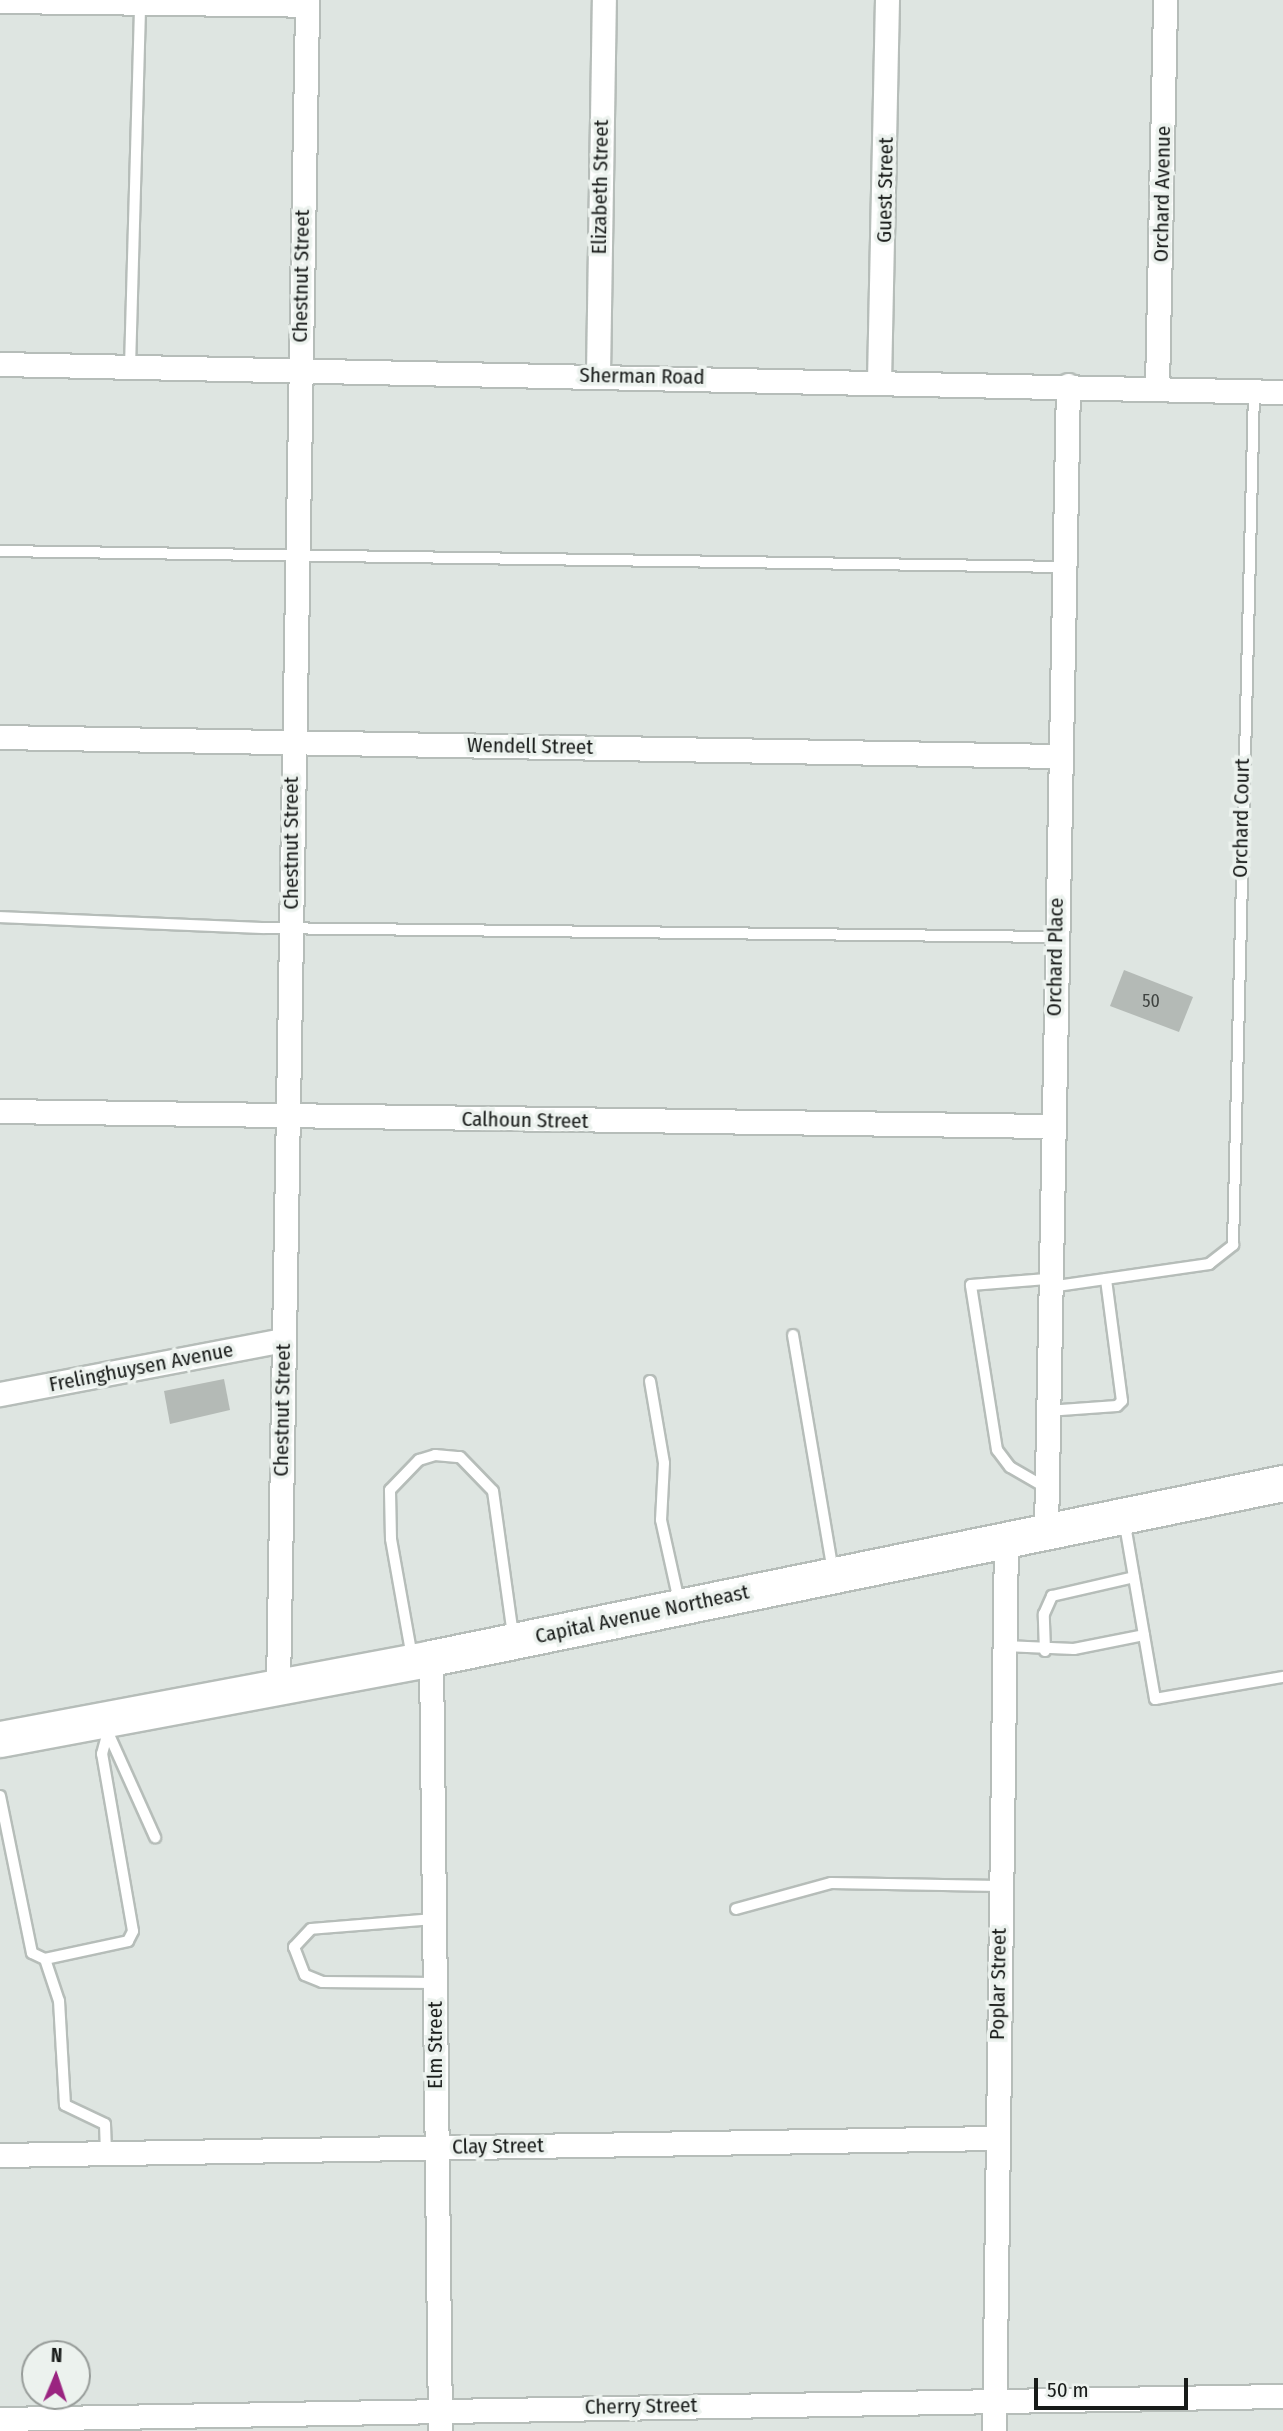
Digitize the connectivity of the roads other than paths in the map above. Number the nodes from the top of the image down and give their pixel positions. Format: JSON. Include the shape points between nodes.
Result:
{"nodes":[{"id":1,"x":604,"y":0,"type":"edge"},
{"id":2,"x":887,"y":0,"type":"edge"},
{"id":3,"x":1165,"y":0,"type":"edge"},
{"id":4,"x":0,"y":1,"type":"edge"},
{"id":5,"x":140,"y":2,"type":"edge"},
{"id":6,"x":307,"y":2,"type":"edge"},
{"id":7,"x":0,"y":364,"type":"edge"},
{"id":8,"x":130,"y":367,"type":"junction"},
{"id":9,"x":299,"y":369,"type":"junction"},
{"id":10,"x":598,"y":374,"type":"junction"},
{"id":11,"x":879,"y":381,"type":"junction"},
{"id":12,"x":1068,"y":385,"type":"junction"},
{"id":13,"x":1157,"y":387,"type":"junction"},
{"id":14,"x":1254,"y":391,"type":"junction"},
{"id":15,"x":1283,"y":391,"type":"edge"},
{"id":16,"x":0,"y":551,"type":"edge"},
{"id":17,"x":296,"y":553,"type":"junction"},
{"id":18,"x":1064,"y":567,"type":"junction"},
{"id":19,"x":0,"y":737,"type":"edge"},
{"id":20,"x":292,"y":743,"type":"junction"},
{"id":21,"x":1059,"y":756,"type":"junction"},
{"id":22,"x":0,"y":918,"type":"edge"},
{"id":23,"x":291,"y":928,"type":"junction"},
{"id":24,"x":1056,"y":937,"type":"junction"},
{"id":25,"x":0,"y":1111,"type":"edge"},
{"id":26,"x":287,"y":1116,"type":"junction"},
{"id":27,"x":1050,"y":1126,"type":"junction"},
{"id":28,"x":1106,"y":1279,"type":"junction"},
{"id":29,"x":1047,"y":1283,"type":"junction"},
{"id":30,"x":793,"y":1335,"type":"dead end"},
{"id":31,"x":283,"y":1340,"type":"junction"},
{"id":32,"x":650,"y":1381,"type":"dead end"},
{"id":33,"x":0,"y":1394,"type":"edge"},
{"id":34,"x":1044,"y":1411,"type":"junction"},
{"id":35,"x":1283,"y":1483,"type":"edge"},
{"id":36,"x":1043,"y":1486,"type":"junction"},
{"id":37,"x":1124,"y":1514,"type":"junction"},
{"id":38,"x":1046,"y":1530,"type":"junction"},
{"id":39,"x":1006,"y":1537,"type":"junction"},
{"id":40,"x":832,"y":1572,"type":"junction"},
{"id":41,"x":1134,"y":1577,"type":"junction"},
{"id":42,"x":680,"y":1607,"type":"junction"},
{"id":43,"x":1144,"y":1635,"type":"junction"},
{"id":44,"x":514,"y":1641,"type":"junction"},
{"id":45,"x":1004,"y":1646,"type":"junction"},
{"id":46,"x":1045,"y":1651,"type":"junction"},
{"id":47,"x":422,"y":1660,"type":"junction"},
{"id":48,"x":1283,"y":1677,"type":"edge"},
{"id":49,"x":278,"y":1686,"type":"junction"},
{"id":50,"x":106,"y":1726,"type":"junction"},
{"id":51,"x":0,"y":1739,"type":"edge"},
{"id":52,"x":0,"y":1796,"type":"edge"},
{"id":53,"x":155,"y":1837,"type":"dead end"},
{"id":54,"x":999,"y":1886,"type":"junction"},
{"id":55,"x":736,"y":1909,"type":"dead end"},
{"id":56,"x":434,"y":1919,"type":"junction"},
{"id":57,"x":45,"y":1959,"type":"junction"},
{"id":58,"x":435,"y":1983,"type":"junction"},
{"id":59,"x":996,"y":2138,"type":"junction"},
{"id":60,"x":435,"y":2146,"type":"junction"},
{"id":61,"x":106,"y":2152,"type":"junction"},
{"id":62,"x":0,"y":2155,"type":"edge"},
{"id":63,"x":1283,"y":2396,"type":"edge"},
{"id":64,"x":994,"y":2401,"type":"junction"},
{"id":65,"x":0,"y":2419,"type":"edge"},
{"id":66,"x":440,"y":2420,"type":"edge"},
{"id":67,"x":994,"y":2431,"type":"edge"}],
"edges":[{"from":1,"to":10,"type":"street","name":"Elizabeth Street"},
{"from":2,"to":11,"type":"street","name":"Guest Street"},
{"from":3,"to":13,"type":"street","name":"Orchard Avenue"},
{"from":4,"to":5,"type":"street"},
{"from":5,"to":6,"type":"street"},
{"from":5,"to":8,"type":"lane"},
{"from":6,"to":9,"type":"street","name":"Chestnut Street"},
{"from":7,"to":8,"type":"street","name":"Sherman Road"},
{"from":8,"to":9,"type":"street","name":"Sherman Road"},
{"from":9,"to":10,"type":"street","name":"Sherman Road"},
{"from":9,"to":17,"type":"street","name":"Chestnut Street"},
{"from":10,"to":11,"type":"street","name":"Sherman Road"},
{"from":11,"to":12,"type":"street","name":"Sherman Road"},
{"from":12,"to":13,"type":"street","name":"Sherman Road"},
{"from":12,"to":18,"type":"street","name":"Orchard Place"},
{"from":13,"to":14,"type":"street","name":"Sherman Road"},
{"from":14,"to":15,"type":"street","name":"Sherman Road"},
{"from":14,"to":28,"type":"lane","name":"Orchard Court","via":[[1233,1245],[1209,1264]]},
{"from":16,"to":17,"type":"lane"},
{"from":17,"to":18,"type":"lane"},
{"from":17,"to":20,"type":"street","name":"Chestnut Street"},
{"from":18,"to":21,"type":"street","name":"Orchard Place"},
{"from":19,"to":20,"type":"street","name":"Wendell Street"},
{"from":20,"to":21,"type":"street","name":"Wendell Street"},
{"from":20,"to":23,"type":"street","name":"Chestnut Street"},
{"from":21,"to":24,"type":"street","name":"Orchard Place"},
{"from":22,"to":23,"type":"lane"},
{"from":23,"to":24,"type":"lane"},
{"from":23,"to":26,"type":"street","name":"Chestnut Street"},
{"from":24,"to":27,"type":"street","name":"Orchard Place"},
{"from":25,"to":26,"type":"street","name":"Calhoun Street"},
{"from":26,"to":27,"type":"street","name":"Calhoun Street"},
{"from":26,"to":31,"type":"street","name":"Chestnut Street"},
{"from":27,"to":29,"type":"street","name":"Orchard Place"},
{"from":28,"to":29,"type":"lane"},
{"from":28,"to":34,"type":"lane","via":[[1122,1401],[1117,1406]]},
{"from":29,"to":34,"type":"street","name":"Orchard Place"},
{"from":29,"to":36,"type":"lane","via":[[975,1281],[977,1341],[989,1377],[997,1450],[1010,1467]]},
{"from":30,"to":40,"type":"lane"},
{"from":31,"to":33,"type":"street","name":"Frelinghuysen Avenue"},
{"from":31,"to":49,"type":"street","name":"Chestnut Street"},
{"from":32,"to":42,"type":"lane","via":[[664,1463],[661,1520]]},
{"from":34,"to":36,"type":"street","name":"Orchard Place"},
{"from":35,"to":37,"type":"main road","name":"Capital Avenue Northeast"},
{"from":36,"to":38,"type":"street","name":"Orchard Place"},
{"from":37,"to":38,"type":"main road","name":"Capital Avenue Northeast"},
{"from":37,"to":41,"type":"lane"},
{"from":38,"to":39,"type":"main road","name":"Capital Avenue Northeast"},
{"from":39,"to":40,"type":"main road","name":"Capital Avenue Northeast"},
{"from":39,"to":45,"type":"street","name":"Poplar Street"},
{"from":40,"to":42,"type":"main road","name":"Capital Avenue Northeast"},
{"from":41,"to":43,"type":"lane"},
{"from":41,"to":46,"type":"lane","via":[[1052,1596],[1044,1614]]},
{"from":42,"to":44,"type":"main road","name":"Capital Avenue Northeast"},
{"from":43,"to":46,"type":"lane"},
{"from":43,"to":48,"type":"lane","via":[[1155,1699]]},
{"from":44,"to":47,"type":"main road","name":"Capital Avenue Northeast"},
{"from":44,"to":47,"type":"lane","via":[[492,1491],[460,1457],[435,1455],[419,1460],[390,1490],[391,1539]]},
{"from":45,"to":46,"type":"lane"},
{"from":45,"to":54,"type":"street","name":"Poplar Street"},
{"from":47,"to":49,"type":"main road","name":"Capital Avenue Northeast"},
{"from":47,"to":56,"type":"street","name":"Elm Street"},
{"from":49,"to":50,"type":"main road","name":"Capital Avenue Northeast"},
{"from":50,"to":51,"type":"main road","name":"Capital Avenue Northeast"},
{"from":50,"to":53,"type":"lane"},
{"from":50,"to":57,"type":"lane","via":[[102,1754],[133,1931],[114,1948]]},
{"from":52,"to":57,"type":"lane","via":[[32,1953]]},
{"from":54,"to":55,"type":"lane","via":[[831,1883]]},
{"from":54,"to":59,"type":"street","name":"Poplar Street"},
{"from":56,"to":58,"type":"street","name":"Elm Street"},
{"from":56,"to":58,"type":"lane","via":[[311,1928],[294,1947],[305,1975],[322,1982]]},
{"from":57,"to":61,"type":"lane","via":[[59,2001],[65,2105],[105,2123]]},
{"from":58,"to":60,"type":"street","name":"Elm Street"},
{"from":59,"to":60,"type":"street","name":"Clay Street"},
{"from":59,"to":64,"type":"street","name":"Poplar Street"},
{"from":60,"to":61,"type":"street","name":"Clay Street"},
{"from":60,"to":66,"type":"street","name":"Elm Street"},
{"from":61,"to":62,"type":"street","name":"Clay Street"},
{"from":63,"to":64,"type":"street","name":"Cherry Street"},
{"from":64,"to":66,"type":"street","name":"Cherry Street"},
{"from":64,"to":67,"type":"street","name":"Poplar Street"},
{"from":65,"to":66,"type":"street","name":"Cherry Street"}]}
